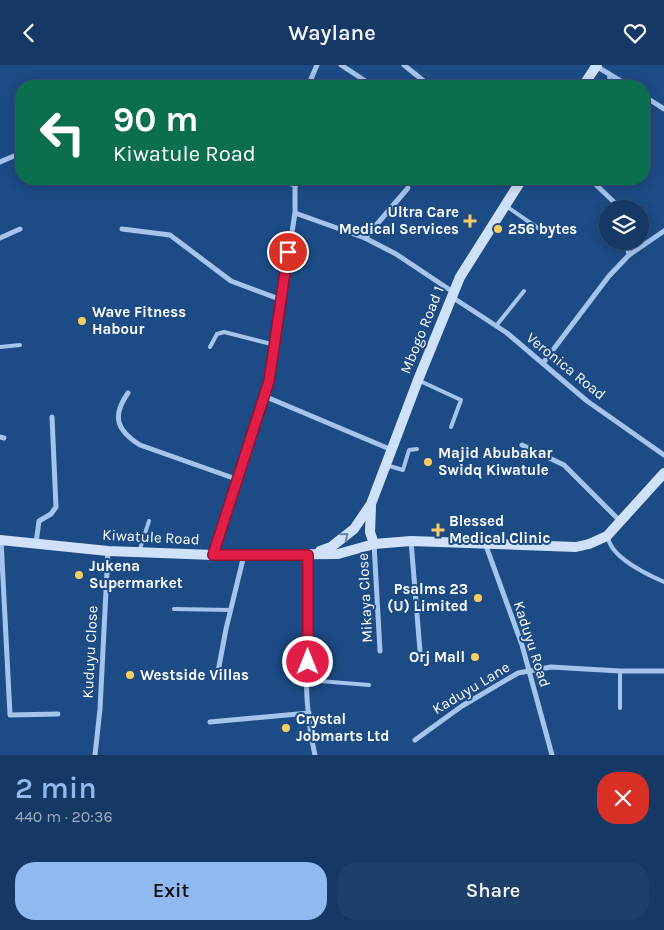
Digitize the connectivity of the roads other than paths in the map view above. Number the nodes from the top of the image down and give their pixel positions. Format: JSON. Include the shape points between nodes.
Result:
{"nodes":[{"id":1,"x":317,"y":65,"type":"edge"},
{"id":2,"x":341,"y":65,"type":"edge"},
{"id":3,"x":404,"y":65,"type":"edge"},
{"id":4,"x":596,"y":66,"type":"edge"},
{"id":5,"x":609,"y":74,"type":"junction"},
{"id":6,"x":311,"y":80,"type":"edge"},
{"id":7,"x":364,"y":80,"type":"edge"},
{"id":8,"x":423,"y":80,"type":"edge"},
{"id":9,"x":587,"y":80,"type":"edge"},
{"id":10,"x":610,"y":80,"type":"edge"},
{"id":11,"x":619,"y":80,"type":"edge"},
{"id":12,"x":650,"y":100,"type":"edge"},
{"id":13,"x":664,"y":109,"type":"edge"},
{"id":14,"x":15,"y":156,"type":"edge"},
{"id":15,"x":0,"y":162,"type":"edge"},
{"id":16,"x":296,"y":185,"type":"edge"},
{"id":17,"x":518,"y":185,"type":"edge"},
{"id":18,"x":596,"y":185,"type":"edge"},
{"id":19,"x":408,"y":188,"type":"dead end"},
{"id":20,"x":611,"y":200,"type":"edge"},
{"id":21,"x":504,"y":205,"type":"junction"},
{"id":22,"x":295,"y":213,"type":"junction"},
{"id":23,"x":20,"y":229,"type":"dead end"},
{"id":24,"x":122,"y":229,"type":"dead end"},
{"id":25,"x":664,"y":231,"type":"edge"},
{"id":26,"x":548,"y":235,"type":"dead end"},
{"id":27,"x":0,"y":237,"type":"edge"},
{"id":28,"x":365,"y":238,"type":"junction"},
{"id":29,"x":628,"y":250,"type":"edge"},
{"id":30,"x":629,"y":255,"type":"junction"},
{"id":31,"x":524,"y":291,"type":"dead end"},
{"id":32,"x":452,"y":294,"type":"junction"},
{"id":33,"x":282,"y":300,"type":"junction"},
{"id":34,"x":496,"y":326,"type":"junction"},
{"id":35,"x":20,"y":345,"type":"dead end"},
{"id":36,"x":275,"y":345,"type":"junction"},
{"id":37,"x":0,"y":347,"type":"edge"},
{"id":38,"x":210,"y":347,"type":"dead end"},
{"id":39,"x":543,"y":363,"type":"junction"},
{"id":40,"x":418,"y":380,"type":"junction"},
{"id":41,"x":128,"y":393,"type":"dead end"},
{"id":42,"x":264,"y":396,"type":"junction"},
{"id":43,"x":52,"y":417,"type":"dead end"},
{"id":44,"x":451,"y":427,"type":"dead end"},
{"id":45,"x":522,"y":445,"type":"dead end"},
{"id":46,"x":417,"y":449,"type":"dead end"},
{"id":47,"x":392,"y":450,"type":"junction"},
{"id":48,"x":664,"y":455,"type":"edge"},
{"id":49,"x":386,"y":465,"type":"junction"},
{"id":50,"x":662,"y":474,"type":"edge"},
{"id":51,"x":236,"y":479,"type":"junction"},
{"id":52,"x":371,"y":504,"type":"junction"},
{"id":53,"x":148,"y":521,"type":"dead end"},
{"id":54,"x":622,"y":522,"type":"junction"},
{"id":55,"x":607,"y":536,"type":"junction"},
{"id":56,"x":0,"y":540,"type":"edge"},
{"id":57,"x":411,"y":541,"type":"junction"},
{"id":58,"x":484,"y":542,"type":"junction"},
{"id":59,"x":36,"y":543,"type":"junction"},
{"id":60,"x":374,"y":544,"type":"junction"},
{"id":61,"x":108,"y":551,"type":"junction"},
{"id":62,"x":139,"y":552,"type":"junction"},
{"id":63,"x":213,"y":555,"type":"junction"},
{"id":64,"x":244,"y":555,"type":"junction"},
{"id":65,"x":308,"y":555,"type":"junction"},
{"id":66,"x":664,"y":583,"type":"edge"},
{"id":67,"x":174,"y":609,"type":"dead end"},
{"id":68,"x":231,"y":610,"type":"junction"},
{"id":69,"x":380,"y":651,"type":"dead end"},
{"id":70,"x":420,"y":651,"type":"dead end"},
{"id":71,"x":529,"y":671,"type":"junction"},
{"id":72,"x":620,"y":671,"type":"junction"},
{"id":73,"x":664,"y":671,"type":"edge"},
{"id":74,"x":217,"y":677,"type":"dead end"},
{"id":75,"x":307,"y":680,"type":"junction"},
{"id":76,"x":369,"y":685,"type":"dead end"},
{"id":77,"x":620,"y":708,"type":"dead end"},
{"id":78,"x":309,"y":713,"type":"junction"},
{"id":79,"x":58,"y":714,"type":"dead end"},
{"id":80,"x":210,"y":722,"type":"dead end"},
{"id":81,"x":415,"y":740,"type":"dead end"},
{"id":82,"x":95,"y":755,"type":"edge"},
{"id":83,"x":315,"y":755,"type":"edge"},
{"id":84,"x":552,"y":755,"type":"edge"}],
"edges":[{"from":1,"to":6,"type":"street"},
{"from":2,"to":7,"type":"street"},
{"from":3,"to":8,"type":"street"},
{"from":4,"to":5,"type":"street"},
{"from":4,"to":9,"type":"main road"},
{"from":5,"to":10,"type":"lane"},
{"from":5,"to":11,"type":"street"},
{"from":12,"to":13,"type":"street"},
{"from":14,"to":15,"type":"street"},
{"from":16,"to":22,"type":"street"},
{"from":17,"to":21,"type":"main road","name":"Mbogo Road 1"},
{"from":18,"to":20,"type":"street"},
{"from":19,"to":28,"type":"street"},
{"from":21,"to":26,"type":"lane"},
{"from":21,"to":32,"type":"main road","name":"Mbogo Road 1"},
{"from":22,"to":28,"type":"street","name":"Veronica Road"},
{"from":22,"to":33,"type":"street"},
{"from":23,"to":27,"type":"street"},
{"from":24,"to":33,"type":"street","via":[[170,235],[231,281]]},
{"from":25,"to":30,"type":"street"},
{"from":28,"to":32,"type":"street","name":"Veronica Road","via":[[396,254]]},
{"from":29,"to":30,"type":"street"},
{"from":30,"to":39,"type":"street","via":[[609,276]]},
{"from":31,"to":34,"type":"lane"},
{"from":32,"to":34,"type":"street","name":"Veronica Road"},
{"from":32,"to":40,"type":"main road","name":"Mbogo Road 1"},
{"from":33,"to":36,"type":"street"},
{"from":34,"to":39,"type":"street","name":"Veronica Road"},
{"from":35,"to":37,"type":"lane"},
{"from":36,"to":38,"type":"lane","via":[[224,332],[218,334]]},
{"from":36,"to":42,"type":"street"},
{"from":39,"to":48,"type":"street","name":"Veronica Road","via":[[587,401]]},
{"from":40,"to":44,"type":"lane","via":[[461,400]]},
{"from":40,"to":47,"type":"main road","name":"Mbogo Road 1"},
{"from":41,"to":51,"type":"street","via":[[119,406],[120,425],[127,437],[140,445]]},
{"from":42,"to":47,"type":"street"},
{"from":42,"to":51,"type":"street"},
{"from":43,"to":59,"type":"street","via":[[56,507],[39,521]]},
{"from":45,"to":54,"type":"street","via":[[564,465]]},
{"from":46,"to":49,"type":"lane","via":[[409,450],[403,470]]},
{"from":47,"to":49,"type":"main road","name":"Mbogo Road 1"},
{"from":49,"to":52,"type":"main road","name":"Mbogo Road 1"},
{"from":50,"to":54,"type":"main road","name":"Kiwatule Road"},
{"from":51,"to":63,"type":"street"},
{"from":52,"to":60,"type":"main road","name":"Mbogo Road 1","via":[[370,532]]},
{"from":65,"to":52,"type":"main road","name":"Mbogo Road 1","one_way":true,"via":[[331,547],[354,529]]},
{"from":53,"to":62,"type":"lane"},
{"from":54,"to":55,"type":"main road","name":"Kiwatule Road"},
{"from":55,"to":58,"type":"main road","name":"Kiwatule Road","via":[[589,544],[564,547]]},
{"from":55,"to":66,"type":"lane","via":[[609,545],[620,555]]},
{"from":56,"to":59,"type":"main road","name":"Kiwatule Road"},
{"from":56,"to":79,"type":"street","via":[[10,715]]},
{"from":57,"to":58,"type":"main road","name":"Kiwatule Road"},
{"from":57,"to":60,"type":"main road","name":"Kiwatule Road"},
{"from":57,"to":70,"type":"street"},
{"from":58,"to":71,"type":"street","name":"Kaduyu Road"},
{"from":59,"to":61,"type":"main road","name":"Kiwatule Road"},
{"from":60,"to":65,"type":"main road","name":"Kiwatule Road","via":[[338,554]]},
{"from":60,"to":69,"type":"street","name":"Mikaya Close"},
{"from":61,"to":62,"type":"main road","name":"Kiwatule Road"},
{"from":61,"to":82,"type":"street","name":"Kuduyu Close"},
{"from":62,"to":63,"type":"main road","name":"Kiwatule Road"},
{"from":63,"to":64,"type":"main road","name":"Kiwatule Road"},
{"from":64,"to":65,"type":"main road","name":"Kiwatule Road"},
{"from":64,"to":68,"type":"street"},
{"from":65,"to":75,"type":"street"},
{"from":67,"to":68,"type":"lane"},
{"from":68,"to":74,"type":"street"},
{"from":71,"to":72,"type":"street","name":"Kaduyu Lane","via":[[550,667]]},
{"from":71,"to":81,"type":"street","name":"Kaduyu Lane","via":[[518,673],[462,706]]},
{"from":71,"to":84,"type":"street","name":"Kaduyu Road"},
{"from":72,"to":73,"type":"street","name":"Kaduyu Lane"},
{"from":72,"to":77,"type":"lane"},
{"from":75,"to":76,"type":"lane"},
{"from":75,"to":78,"type":"street"},
{"from":78,"to":80,"type":"street"},
{"from":78,"to":83,"type":"street"}]}
